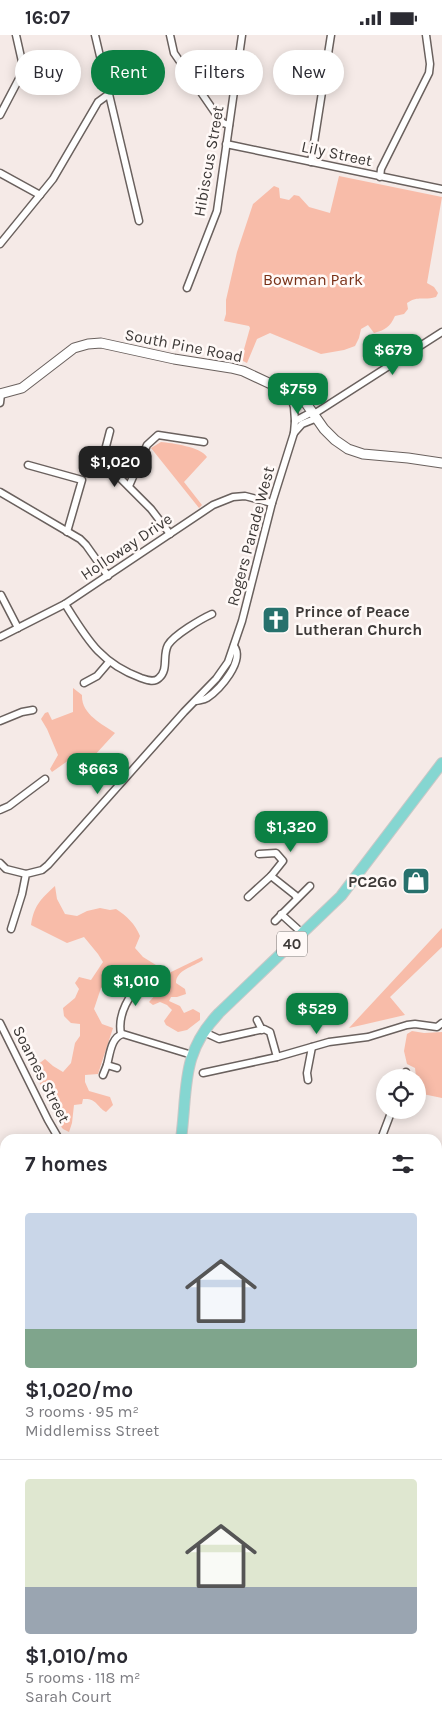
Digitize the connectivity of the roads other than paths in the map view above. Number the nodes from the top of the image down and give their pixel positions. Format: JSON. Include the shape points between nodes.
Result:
{"nodes":[{"id":1,"x":16,"y":35,"type":"edge"},
{"id":2,"x":95,"y":35,"type":"edge"},
{"id":3,"x":170,"y":35,"type":"edge"},
{"id":4,"x":242,"y":35,"type":"edge"},
{"id":5,"x":331,"y":35,"type":"edge"},
{"id":6,"x":426,"y":35,"type":"edge"},
{"id":7,"x":98,"y":50,"type":"edge"},
{"id":8,"x":106,"y":95,"type":"edge"},
{"id":9,"x":108,"y":95,"type":"edge"},
{"id":10,"x":0,"y":115,"type":"edge"},
{"id":11,"x":229,"y":125,"type":"junction"},
{"id":12,"x":226,"y":144,"type":"junction"},
{"id":13,"x":312,"y":162,"type":"junction"},
{"id":14,"x":0,"y":173,"type":"edge"},
{"id":15,"x":380,"y":177,"type":"junction"},
{"id":16,"x":442,"y":189,"type":"edge"},
{"id":17,"x":40,"y":195,"type":"junction"},
{"id":18,"x":139,"y":221,"type":"dead end"},
{"id":19,"x":0,"y":244,"type":"edge"},
{"id":20,"x":187,"y":288,"type":"dead end"},
{"id":21,"x":442,"y":332,"type":"edge"},
{"id":22,"x":289,"y":391,"type":"junction"},
{"id":23,"x":0,"y":397,"type":"edge"},
{"id":24,"x":314,"y":414,"type":"junction"},
{"id":25,"x":295,"y":421,"type":"junction"},
{"id":26,"x":110,"y":431,"type":"dead end"},
{"id":27,"x":294,"y":433,"type":"junction"},
{"id":28,"x":204,"y":442,"type":"dead end"},
{"id":29,"x":442,"y":457,"type":"edge"},
{"id":30,"x":408,"y":458,"type":"junction"},
{"id":31,"x":442,"y":463,"type":"edge"},
{"id":32,"x":28,"y":465,"type":"dead end"},
{"id":33,"x":130,"y":486,"type":"junction"},
{"id":34,"x":0,"y":492,"type":"edge"},
{"id":35,"x":272,"y":503,"type":"junction"},
{"id":36,"x":67,"y":532,"type":"junction"},
{"id":37,"x":170,"y":534,"type":"junction"},
{"id":38,"x":108,"y":575,"type":"junction"},
{"id":39,"x":1,"y":595,"type":"edge"},
{"id":40,"x":65,"y":604,"type":"junction"},
{"id":41,"x":212,"y":614,"type":"dead end"},
{"id":42,"x":18,"y":628,"type":"junction"},
{"id":43,"x":0,"y":637,"type":"edge"},
{"id":44,"x":109,"y":662,"type":"junction"},
{"id":45,"x":84,"y":683,"type":"dead end"},
{"id":46,"x":33,"y":710,"type":"dead end"},
{"id":47,"x":0,"y":721,"type":"edge"},
{"id":48,"x":442,"y":763,"type":"edge"},
{"id":49,"x":46,"y":779,"type":"dead end"},
{"id":50,"x":0,"y":809,"type":"edge"},
{"id":51,"x":258,"y":853,"type":"dead end"},
{"id":52,"x":0,"y":863,"type":"edge"},
{"id":53,"x":26,"y":874,"type":"junction"},
{"id":54,"x":270,"y":876,"type":"junction"},
{"id":55,"x":310,"y":886,"type":"dead end"},
{"id":56,"x":248,"y":897,"type":"dead end"},
{"id":57,"x":297,"y":898,"type":"junction"},
{"id":58,"x":281,"y":913,"type":"junction"},
{"id":59,"x":275,"y":921,"type":"dead end"},
{"id":60,"x":11,"y":929,"type":"dead end"},
{"id":61,"x":302,"y":933,"type":"junction"},
{"id":62,"x":143,"y":980,"type":"dead end"},
{"id":63,"x":258,"y":1020,"type":"dead end"},
{"id":64,"x":0,"y":1023,"type":"edge"},
{"id":65,"x":442,"y":1023,"type":"edge"},
{"id":66,"x":262,"y":1030,"type":"junction"},
{"id":67,"x":204,"y":1032,"type":"junction"},
{"id":68,"x":122,"y":1034,"type":"junction"},
{"id":69,"x":312,"y":1047,"type":"junction"},
{"id":70,"x":192,"y":1055,"type":"junction"},
{"id":71,"x":277,"y":1057,"type":"junction"},
{"id":72,"x":107,"y":1065,"type":"junction"},
{"id":73,"x":117,"y":1068,"type":"dead end"},
{"id":74,"x":203,"y":1073,"type":"dead end"},
{"id":75,"x":103,"y":1075,"type":"dead end"},
{"id":76,"x":308,"y":1080,"type":"dead end"},
{"id":77,"x":389,"y":1119,"type":"edge"},
{"id":78,"x":56,"y":1134,"type":"edge"},
{"id":79,"x":181,"y":1134,"type":"edge"},
{"id":80,"x":383,"y":1134,"type":"edge"}],
"edges":[{"from":1,"to":10,"type":"street","via":[[24,66]]},
{"from":2,"to":7,"type":"street"},
{"from":3,"to":11,"type":"street","via":[[174,53],[218,117]]},
{"from":4,"to":11,"type":"street","name":"Hibiscus Street"},
{"from":5,"to":13,"type":"street"},
{"from":6,"to":15,"type":"street","via":[[429,73],[381,169]]},
{"from":8,"to":17,"type":"street","via":[[98,102],[54,179]]},
{"from":9,"to":18,"type":"street"},
{"from":11,"to":12,"type":"street","name":"Hibiscus Street"},
{"from":12,"to":13,"type":"street","name":"Lily Street"},
{"from":12,"to":20,"type":"street","name":"Hibiscus Street","via":[[216,211]]},
{"from":13,"to":15,"type":"street","name":"Lily Street"},
{"from":14,"to":17,"type":"street"},
{"from":15,"to":16,"type":"street","name":"Lily Street"},
{"from":17,"to":19,"type":"street"},
{"from":21,"to":24,"type":"street"},
{"from":22,"to":23,"type":"main road","name":"South Pine Road","via":[[243,371],[101,343],[74,348],[32,382]]},
{"from":22,"to":24,"type":"main road","name":"South Pine Road","via":[[303,399]]},
{"from":22,"to":25,"type":"street","name":"Rogers Parade West"},
{"from":24,"to":25,"type":"street"},
{"from":24,"to":27,"type":"street"},
{"from":24,"to":30,"type":"main road","name":"South Pine Road","via":[[324,429],[348,449],[363,454]]},
{"from":25,"to":27,"type":"street","name":"Rogers Parade West"},
{"from":26,"to":33,"type":"street","via":[[103,458],[108,467]]},
{"from":27,"to":35,"type":"street","name":"Rogers Parade West"},
{"from":28,"to":33,"type":"street","via":[[158,435],[147,445]]},
{"from":29,"to":30,"type":"main road","name":"South Pine Road"},
{"from":30,"to":31,"type":"main road","name":"South Pine Road"},
{"from":32,"to":36,"type":"street","via":[[82,480]]},
{"from":33,"to":37,"type":"street"},
{"from":34,"to":36,"type":"street"},
{"from":35,"to":37,"type":"street","name":"Holloway Drive","via":[[245,496],[233,497],[204,510]]},
{"from":35,"to":53,"type":"street","name":"Rogers Parade West","via":[[242,621],[228,662],[48,865]]},
{"from":36,"to":38,"type":"street","via":[[86,545]]},
{"from":37,"to":38,"type":"street","name":"Holloway Drive"},
{"from":38,"to":40,"type":"street","name":"Holloway Drive"},
{"from":39,"to":42,"type":"street"},
{"from":40,"to":42,"type":"street","name":"Holloway Drive"},
{"from":40,"to":44,"type":"street","via":[[88,641]]},
{"from":41,"to":44,"type":"street","via":[[199,620],[168,645],[165,670],[156,680],[135,676]]},
{"from":42,"to":43,"type":"street","name":"Holloway Drive"},
{"from":44,"to":45,"type":"street","via":[[97,676]]},
{"from":46,"to":47,"type":"street"},
{"from":48,"to":61,"type":"main road","number":"40","via":[[340,896]]},
{"from":49,"to":50,"type":"street"},
{"from":51,"to":54,"type":"street","via":[[276,853],[283,861]]},
{"from":52,"to":53,"type":"street","via":[[6,869]]},
{"from":53,"to":60,"type":"street"},
{"from":54,"to":56,"type":"street"},
{"from":54,"to":57,"type":"street"},
{"from":55,"to":57,"type":"street"},
{"from":57,"to":58,"type":"street"},
{"from":58,"to":59,"type":"street"},
{"from":58,"to":61,"type":"street"},
{"from":61,"to":67,"type":"main road","number":"40","via":[[219,1013]]},
{"from":62,"to":68,"type":"street","via":[[126,1005],[120,1023]]},
{"from":63,"to":66,"type":"street"},
{"from":64,"to":78,"type":"street","name":"Soames Street"},
{"from":65,"to":69,"type":"street","via":[[437,1027],[407,1025],[368,1037]]},
{"from":66,"to":67,"type":"street","via":[[219,1039]]},
{"from":66,"to":71,"type":"street","via":[[270,1031]]},
{"from":67,"to":70,"type":"main road","number":"40"},
{"from":68,"to":70,"type":"street"},
{"from":68,"to":72,"type":"street","via":[[114,1039]]},
{"from":69,"to":71,"type":"street"},
{"from":69,"to":76,"type":"street"},
{"from":70,"to":79,"type":"main road","number":"40","via":[[187,1072]]},
{"from":71,"to":74,"type":"street"},
{"from":72,"to":73,"type":"street"},
{"from":72,"to":75,"type":"street"},
{"from":77,"to":80,"type":"street"}]}
